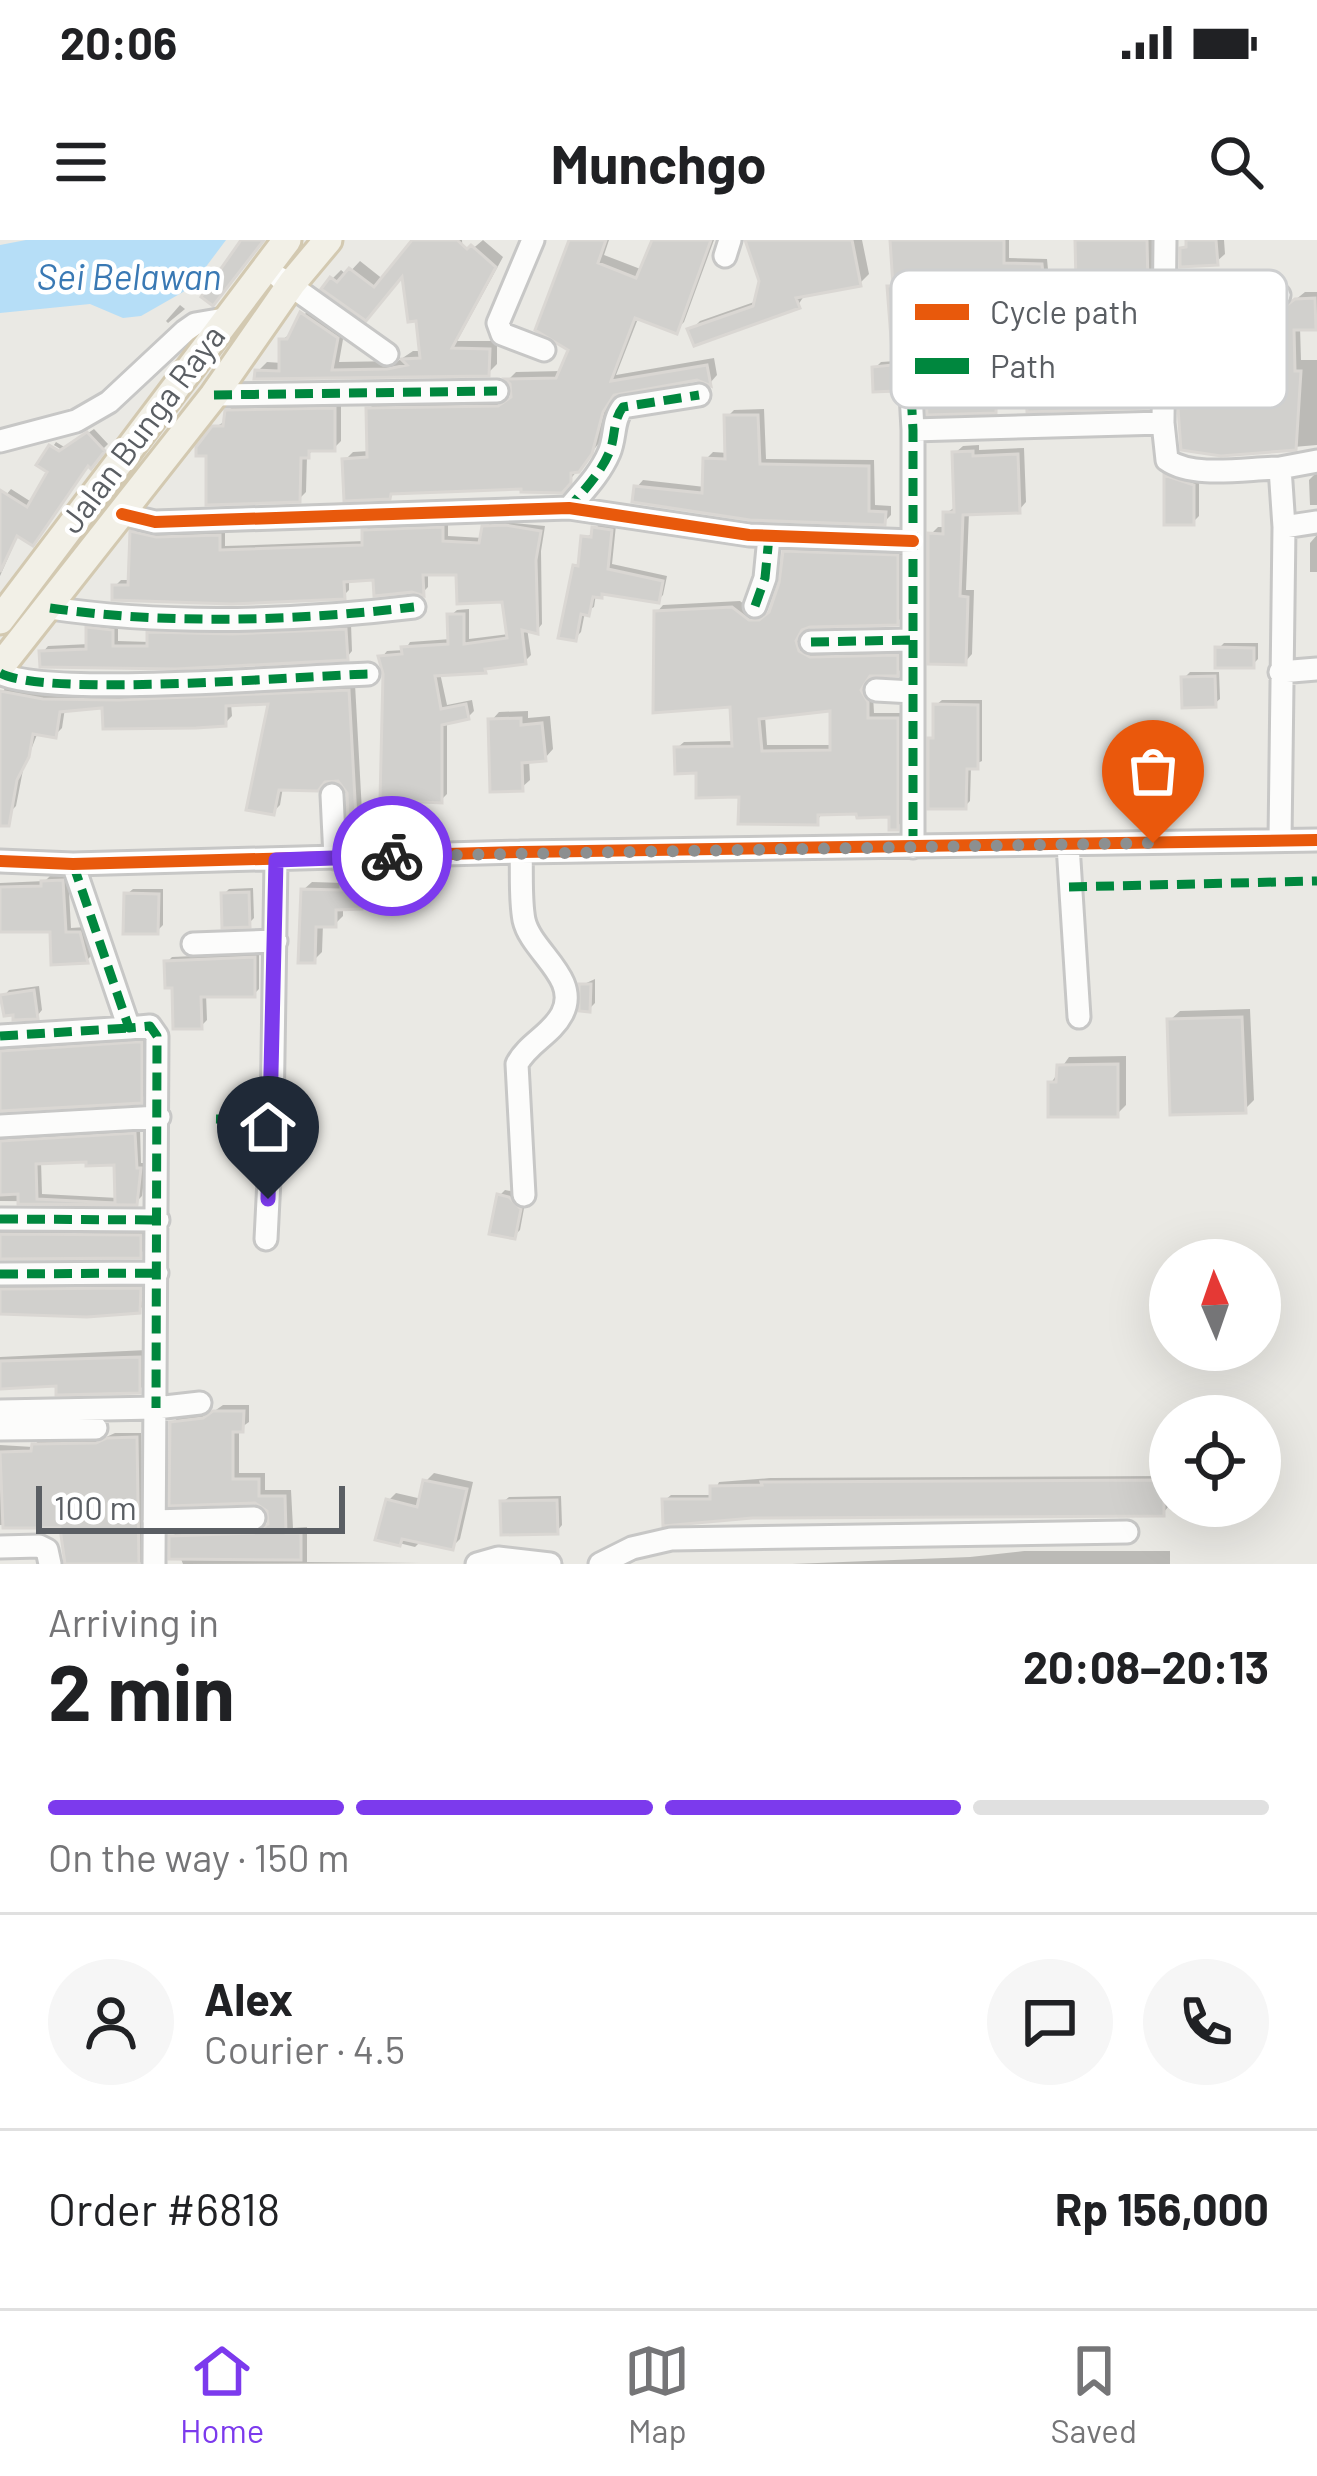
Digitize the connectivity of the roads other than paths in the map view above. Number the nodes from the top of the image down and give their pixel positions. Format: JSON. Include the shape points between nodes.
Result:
{"nodes":[{"id":1,"x":287,"y":240,"type":"edge"},
{"id":2,"x":328,"y":240,"type":"edge"},
{"id":3,"x":1165,"y":240,"type":"edge"},
{"id":4,"x":531,"y":241,"type":"edge"},
{"id":5,"x":1165,"y":270,"type":"edge"},
{"id":6,"x":263,"y":271,"type":"junction"},
{"id":7,"x":292,"y":283,"type":"junction"},
{"id":8,"x":224,"y":319,"type":"junction"},
{"id":9,"x":544,"y":350,"type":"dead end"},
{"id":10,"x":387,"y":354,"type":"dead end"},
{"id":11,"x":496,"y":391,"type":"dead end"},
{"id":12,"x":699,"y":394,"type":"dead end"},
{"id":13,"x":214,"y":395,"type":"junction"},
{"id":14,"x":911,"y":408,"type":"edge"},
{"id":15,"x":1163,"y":408,"type":"edge"},
{"id":16,"x":1163,"y":423,"type":"junction"},
{"id":17,"x":913,"y":430,"type":"junction"},
{"id":18,"x":0,"y":441,"type":"edge"},
{"id":19,"x":1317,"y":461,"type":"edge"},
{"id":20,"x":1280,"y":468,"type":"junction"},
{"id":21,"x":569,"y":508,"type":"junction"},
{"id":22,"x":122,"y":514,"type":"junction"},
{"id":23,"x":1317,"y":523,"type":"edge"},
{"id":24,"x":1284,"y":527,"type":"junction"},
{"id":25,"x":769,"y":537,"type":"junction"},
{"id":26,"x":913,"y":541,"type":"junction"},
{"id":27,"x":755,"y":606,"type":"dead end"},
{"id":28,"x":50,"y":608,"type":"junction"},
{"id":29,"x":414,"y":608,"type":"dead end"},
{"id":30,"x":0,"y":620,"type":"edge"},
{"id":31,"x":914,"y":640,"type":"junction"},
{"id":32,"x":811,"y":642,"type":"dead end"},
{"id":33,"x":0,"y":670,"type":"edge"},
{"id":34,"x":1280,"y":672,"type":"junction"},
{"id":35,"x":1316,"y":672,"type":"edge"},
{"id":36,"x":368,"y":674,"type":"dead end"},
{"id":37,"x":875,"y":690,"type":"dead end"},
{"id":38,"x":913,"y":692,"type":"junction"},
{"id":39,"x":332,"y":795,"type":"dead end"},
{"id":40,"x":1280,"y":840,"type":"junction"},
{"id":41,"x":1317,"y":840,"type":"edge"},
{"id":42,"x":1068,"y":845,"type":"junction"},
{"id":43,"x":913,"y":847,"type":"junction"},
{"id":44,"x":520,"y":852,"type":"junction"},
{"id":45,"x":334,"y":858,"type":"junction"},
{"id":46,"x":276,"y":860,"type":"junction"},
{"id":47,"x":0,"y":861,"type":"edge"},
{"id":48,"x":73,"y":864,"type":"junction"},
{"id":49,"x":277,"y":941,"type":"junction"},
{"id":50,"x":193,"y":944,"type":"dead end"},
{"id":51,"x":1079,"y":1016,"type":"dead end"},
{"id":52,"x":129,"y":1028,"type":"junction"},
{"id":53,"x":0,"y":1036,"type":"edge"},
{"id":54,"x":159,"y":1117,"type":"junction"},
{"id":55,"x":0,"y":1126,"type":"edge"},
{"id":56,"x":524,"y":1195,"type":"dead end"},
{"id":57,"x":0,"y":1219,"type":"edge"},
{"id":58,"x":158,"y":1220,"type":"junction"},
{"id":59,"x":266,"y":1239,"type":"dead end"},
{"id":60,"x":0,"y":1274,"type":"edge"},
{"id":61,"x":158,"y":1274,"type":"junction"},
{"id":62,"x":200,"y":1403,"type":"dead end"},
{"id":63,"x":156,"y":1408,"type":"junction"},
{"id":64,"x":0,"y":1411,"type":"edge"},
{"id":65,"x":95,"y":1428,"type":"dead end"},
{"id":66,"x":0,"y":1430,"type":"edge"},
{"id":67,"x":254,"y":1517,"type":"dead end"},
{"id":68,"x":154,"y":1521,"type":"junction"},
{"id":69,"x":1127,"y":1532,"type":"dead end"},
{"id":70,"x":0,"y":1547,"type":"edge"},
{"id":71,"x":50,"y":1564,"type":"edge"},
{"id":72,"x":154,"y":1564,"type":"edge"},
{"id":73,"x":477,"y":1564,"type":"edge"},
{"id":74,"x":550,"y":1564,"type":"edge"},
{"id":75,"x":600,"y":1564,"type":"edge"}],
"edges":[{"from":1,"to":6,"type":"main road","name":"Jalan Bunga Raya"},
{"from":2,"to":7,"type":"main road","name":"Jalan Bunga Raya"},
{"from":3,"to":5,"type":"street"},
{"from":4,"to":9,"type":"street","via":[[498,323],[502,334]]},
{"from":6,"to":7,"type":"street"},
{"from":6,"to":8,"type":"main road","name":"Jalan Bunga Raya"},
{"from":7,"to":10,"type":"street"},
{"from":7,"to":13,"type":"main road","name":"Jalan Bunga Raya"},
{"from":8,"to":18,"type":"street","via":[[195,324],[109,402],[76,421]]},
{"from":8,"to":30,"type":"main road","name":"Jalan Bunga Raya"},
{"from":11,"to":13,"type":"street"},
{"from":12,"to":21,"type":"street","via":[[623,407],[600,471]]},
{"from":13,"to":22,"type":"main road","name":"Jalan Bunga Raya"},
{"from":14,"to":17,"type":"street"},
{"from":15,"to":16,"type":"street"},
{"from":16,"to":17,"type":"street"},
{"from":16,"to":20,"type":"street","via":[[1173,465]]},
{"from":17,"to":26,"type":"street"},
{"from":19,"to":20,"type":"street"},
{"from":20,"to":24,"type":"street"},
{"from":21,"to":22,"type":"street","via":[[155,522]]},
{"from":21,"to":25,"type":"street"},
{"from":22,"to":28,"type":"main road","name":"Jalan Bunga Raya"},
{"from":23,"to":24,"type":"street"},
{"from":24,"to":34,"type":"street"},
{"from":25,"to":26,"type":"street"},
{"from":25,"to":27,"type":"street"},
{"from":26,"to":31,"type":"street"},
{"from":28,"to":29,"type":"street","via":[[330,617]]},
{"from":28,"to":33,"type":"main road","name":"Jalan Bunga Raya"},
{"from":31,"to":32,"type":"street"},
{"from":31,"to":38,"type":"street"},
{"from":33,"to":36,"type":"street","via":[[11,679],[66,683]]},
{"from":34,"to":35,"type":"street"},
{"from":34,"to":40,"type":"street"},
{"from":37,"to":38,"type":"street"},
{"from":38,"to":43,"type":"street"},
{"from":39,"to":45,"type":"street"},
{"from":40,"to":41,"type":"street"},
{"from":40,"to":42,"type":"street"},
{"from":42,"to":43,"type":"street"},
{"from":42,"to":51,"type":"street"},
{"from":43,"to":44,"type":"street"},
{"from":44,"to":45,"type":"street"},
{"from":44,"to":56,"type":"street","via":[[524,918],[564,983],[566,1001],[517,1064]]},
{"from":45,"to":46,"type":"street"},
{"from":46,"to":48,"type":"street"},
{"from":46,"to":49,"type":"street"},
{"from":47,"to":48,"type":"street"},
{"from":48,"to":52,"type":"street"},
{"from":49,"to":50,"type":"street"},
{"from":49,"to":59,"type":"street"},
{"from":52,"to":53,"type":"street"},
{"from":52,"to":54,"type":"street","via":[[155,1030]]},
{"from":54,"to":55,"type":"street"},
{"from":54,"to":58,"type":"street"},
{"from":57,"to":58,"type":"street"},
{"from":58,"to":61,"type":"street"},
{"from":60,"to":61,"type":"street"},
{"from":61,"to":63,"type":"street"},
{"from":62,"to":63,"type":"street"},
{"from":63,"to":64,"type":"street"},
{"from":63,"to":68,"type":"street"},
{"from":65,"to":66,"type":"street"},
{"from":67,"to":68,"type":"street"},
{"from":68,"to":72,"type":"street"},
{"from":69,"to":75,"type":"street","via":[[671,1539]]},
{"from":70,"to":71,"type":"street","via":[[39,1546]]},
{"from":73,"to":74,"type":"street"}]}
